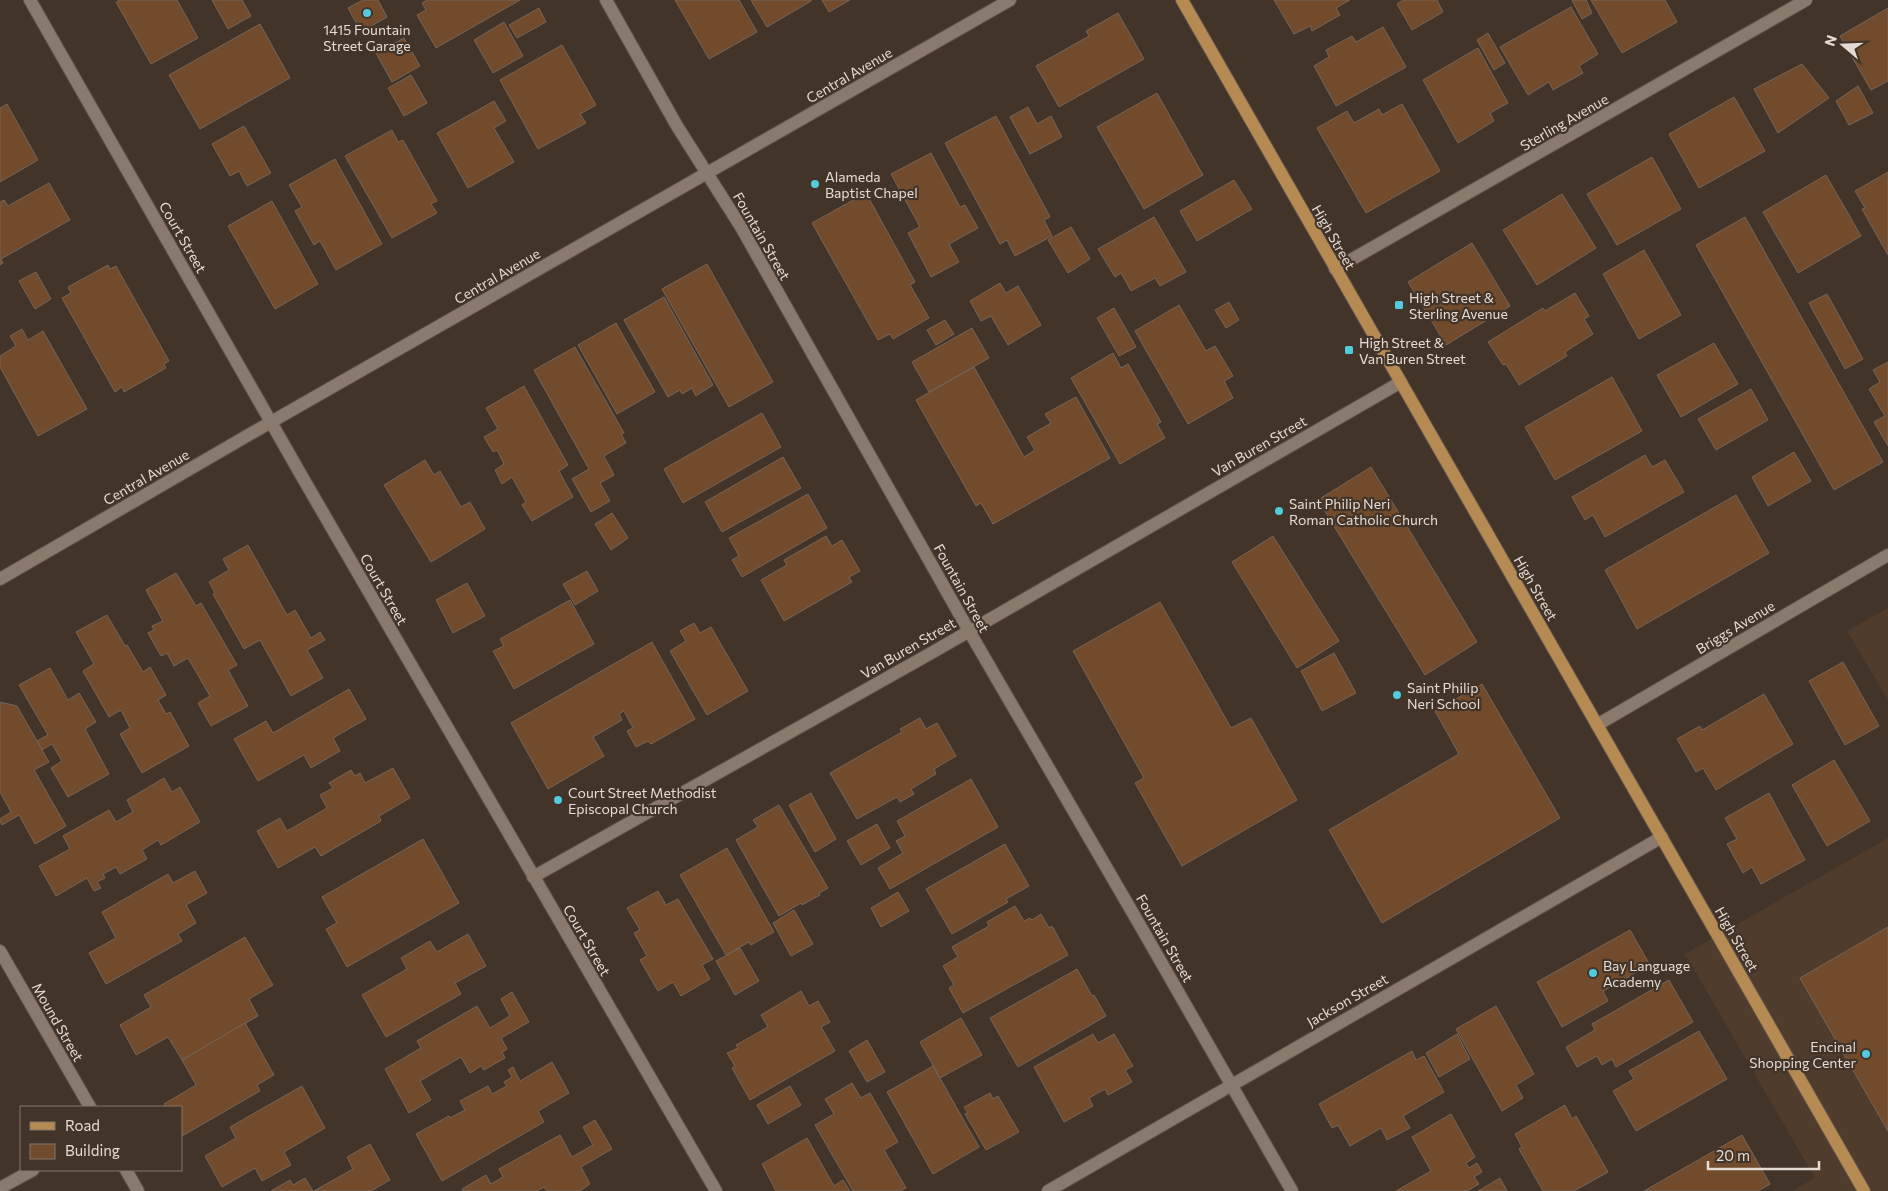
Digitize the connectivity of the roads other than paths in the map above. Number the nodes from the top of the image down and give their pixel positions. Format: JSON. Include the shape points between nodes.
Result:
{"nodes":[{"id":1,"x":30,"y":0,"type":"edge"},
{"id":2,"x":606,"y":0,"type":"edge"},
{"id":3,"x":1010,"y":0,"type":"edge"},
{"id":4,"x":1182,"y":0,"type":"edge"},
{"id":5,"x":1806,"y":0,"type":"edge"},
{"id":6,"x":707,"y":174,"type":"junction"},
{"id":7,"x":1335,"y":269,"type":"junction"},
{"id":8,"x":1401,"y":382,"type":"junction"},
{"id":9,"x":271,"y":422,"type":"junction"},
{"id":10,"x":1888,"y":554,"type":"edge"},
{"id":11,"x":0,"y":579,"type":"edge"},
{"id":12,"x":969,"y":631,"type":"junction"},
{"id":13,"x":1597,"y":725,"type":"junction"},
{"id":14,"x":1662,"y":837,"type":"junction"},
{"id":15,"x":533,"y":876,"type":"junction"},
{"id":16,"x":0,"y":951,"type":"edge"},
{"id":17,"x":1231,"y":1085,"type":"junction"},
{"id":18,"x":89,"y":1106,"type":"edge"},
{"id":19,"x":31,"y":1171,"type":"edge"},
{"id":20,"x":127,"y":1171,"type":"edge"},
{"id":21,"x":0,"y":1188,"type":"edge"},
{"id":22,"x":138,"y":1191,"type":"edge"},
{"id":23,"x":716,"y":1191,"type":"edge"},
{"id":24,"x":1048,"y":1191,"type":"edge"},
{"id":25,"x":1292,"y":1191,"type":"edge"},
{"id":26,"x":1864,"y":1191,"type":"edge"}],
"edges":[{"from":1,"to":9,"type":"street","name":"Court Street"},
{"from":2,"to":6,"type":"street","name":"Fountain Street"},
{"from":3,"to":6,"type":"street","name":"Central Avenue"},
{"from":4,"to":7,"type":"main road","name":"High Street"},
{"from":5,"to":7,"type":"street","name":"Sterling Avenue"},
{"from":6,"to":9,"type":"street","name":"Central Avenue"},
{"from":6,"to":12,"type":"street","name":"Fountain Street","via":[[741,227]]},
{"from":7,"to":8,"type":"main road","name":"High Street"},
{"from":8,"to":12,"type":"street","name":"Van Buren Street"},
{"from":8,"to":13,"type":"main road","name":"High Street"},
{"from":9,"to":11,"type":"street","name":"Central Avenue"},
{"from":9,"to":15,"type":"street","name":"Court Street"},
{"from":10,"to":13,"type":"street","name":"Briggs Avenue"},
{"from":12,"to":15,"type":"street","name":"Van Buren Street"},
{"from":12,"to":17,"type":"street","name":"Fountain Street"},
{"from":13,"to":14,"type":"main road","name":"High Street"},
{"from":14,"to":17,"type":"street","name":"Jackson Street"},
{"from":14,"to":26,"type":"main road","name":"High Street"},
{"from":15,"to":23,"type":"street","name":"Court Street"},
{"from":16,"to":18,"type":"street","name":"Mound Street"},
{"from":17,"to":24,"type":"street","name":"Jackson Street"},
{"from":17,"to":25,"type":"street","name":"Fountain Street"},
{"from":19,"to":21,"type":"street"},
{"from":20,"to":22,"type":"street"}]}
